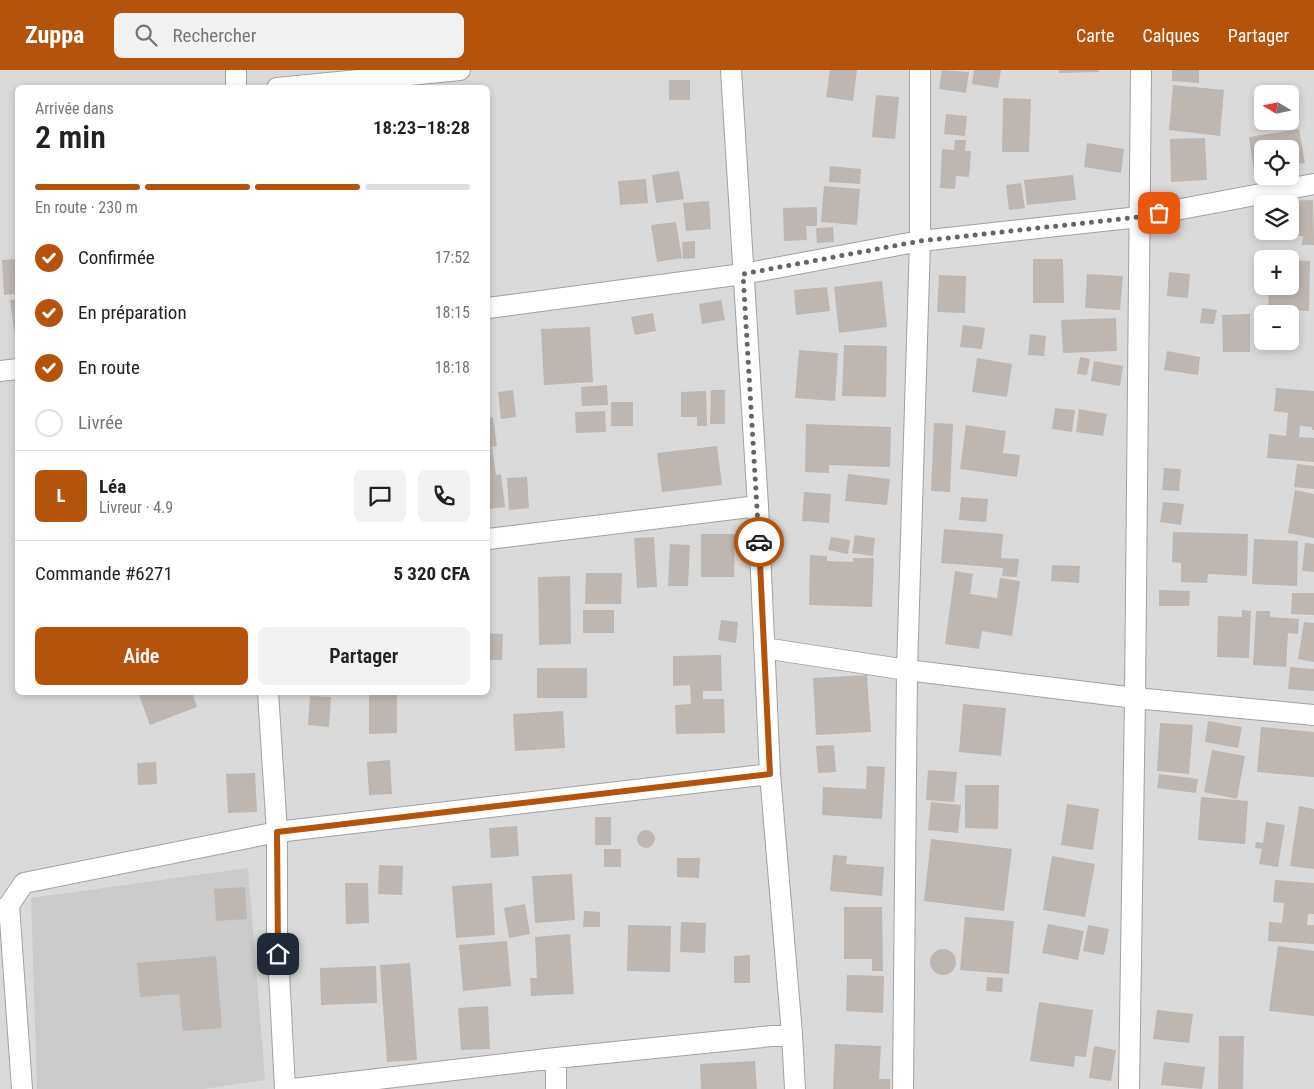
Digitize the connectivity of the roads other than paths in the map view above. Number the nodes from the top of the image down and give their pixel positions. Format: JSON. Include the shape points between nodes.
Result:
{"nodes":[{"id":1,"x":236,"y":70,"type":"edge"},
{"id":2,"x":460,"y":70,"type":"edge"},
{"id":3,"x":731,"y":70,"type":"edge"},
{"id":4,"x":920,"y":70,"type":"edge"},
{"id":5,"x":1141,"y":70,"type":"edge"},
{"id":6,"x":236,"y":85,"type":"edge"},
{"id":7,"x":308,"y":85,"type":"edge"},
{"id":8,"x":1314,"y":184,"type":"edge"},
{"id":9,"x":1139,"y":217,"type":"junction"},
{"id":10,"x":920,"y":241,"type":"junction"},
{"id":11,"x":743,"y":274,"type":"junction"},
{"id":12,"x":490,"y":308,"type":"edge"},
{"id":13,"x":15,"y":370,"type":"edge"},
{"id":14,"x":0,"y":372,"type":"edge"},
{"id":15,"x":758,"y":506,"type":"junction"},
{"id":16,"x":490,"y":539,"type":"edge"},
{"id":17,"x":764,"y":648,"type":"junction"},
{"id":18,"x":907,"y":670,"type":"junction"},
{"id":19,"x":268,"y":695,"type":"edge"},
{"id":20,"x":1135,"y":698,"type":"junction"},
{"id":21,"x":1314,"y":715,"type":"edge"},
{"id":22,"x":770,"y":774,"type":"junction"},
{"id":23,"x":277,"y":832,"type":"junction"},
{"id":24,"x":5,"y":909,"type":"edge"},
{"id":25,"x":792,"y":1034,"type":"junction"},
{"id":26,"x":556,"y":1058,"type":"junction"},
{"id":27,"x":22,"y":1089,"type":"edge"},
{"id":28,"x":285,"y":1089,"type":"edge"},
{"id":29,"x":293,"y":1089,"type":"edge"},
{"id":30,"x":556,"y":1089,"type":"edge"},
{"id":31,"x":795,"y":1089,"type":"edge"},
{"id":32,"x":902,"y":1089,"type":"edge"},
{"id":33,"x":1129,"y":1089,"type":"edge"}],
"edges":[{"from":1,"to":6,"type":"street"},
{"from":2,"to":7,"type":"street"},
{"from":3,"to":11,"type":"street"},
{"from":4,"to":10,"type":"street"},
{"from":5,"to":9,"type":"street"},
{"from":8,"to":9,"type":"street"},
{"from":9,"to":10,"type":"street"},
{"from":9,"to":20,"type":"street"},
{"from":10,"to":11,"type":"street"},
{"from":10,"to":18,"type":"street"},
{"from":11,"to":12,"type":"street"},
{"from":11,"to":15,"type":"street"},
{"from":13,"to":14,"type":"street"},
{"from":15,"to":16,"type":"street"},
{"from":15,"to":17,"type":"street"},
{"from":17,"to":18,"type":"street"},
{"from":17,"to":22,"type":"street"},
{"from":18,"to":20,"type":"street"},
{"from":18,"to":32,"type":"street"},
{"from":19,"to":23,"type":"street"},
{"from":20,"to":21,"type":"street"},
{"from":20,"to":33,"type":"street"},
{"from":22,"to":23,"type":"street"},
{"from":22,"to":25,"type":"street"},
{"from":23,"to":24,"type":"street","via":[[24,883]]},
{"from":23,"to":28,"type":"street","via":[[277,934]]},
{"from":24,"to":27,"type":"street"},
{"from":25,"to":26,"type":"street"},
{"from":25,"to":31,"type":"street"},
{"from":26,"to":29,"type":"street"},
{"from":26,"to":30,"type":"street"}]}
